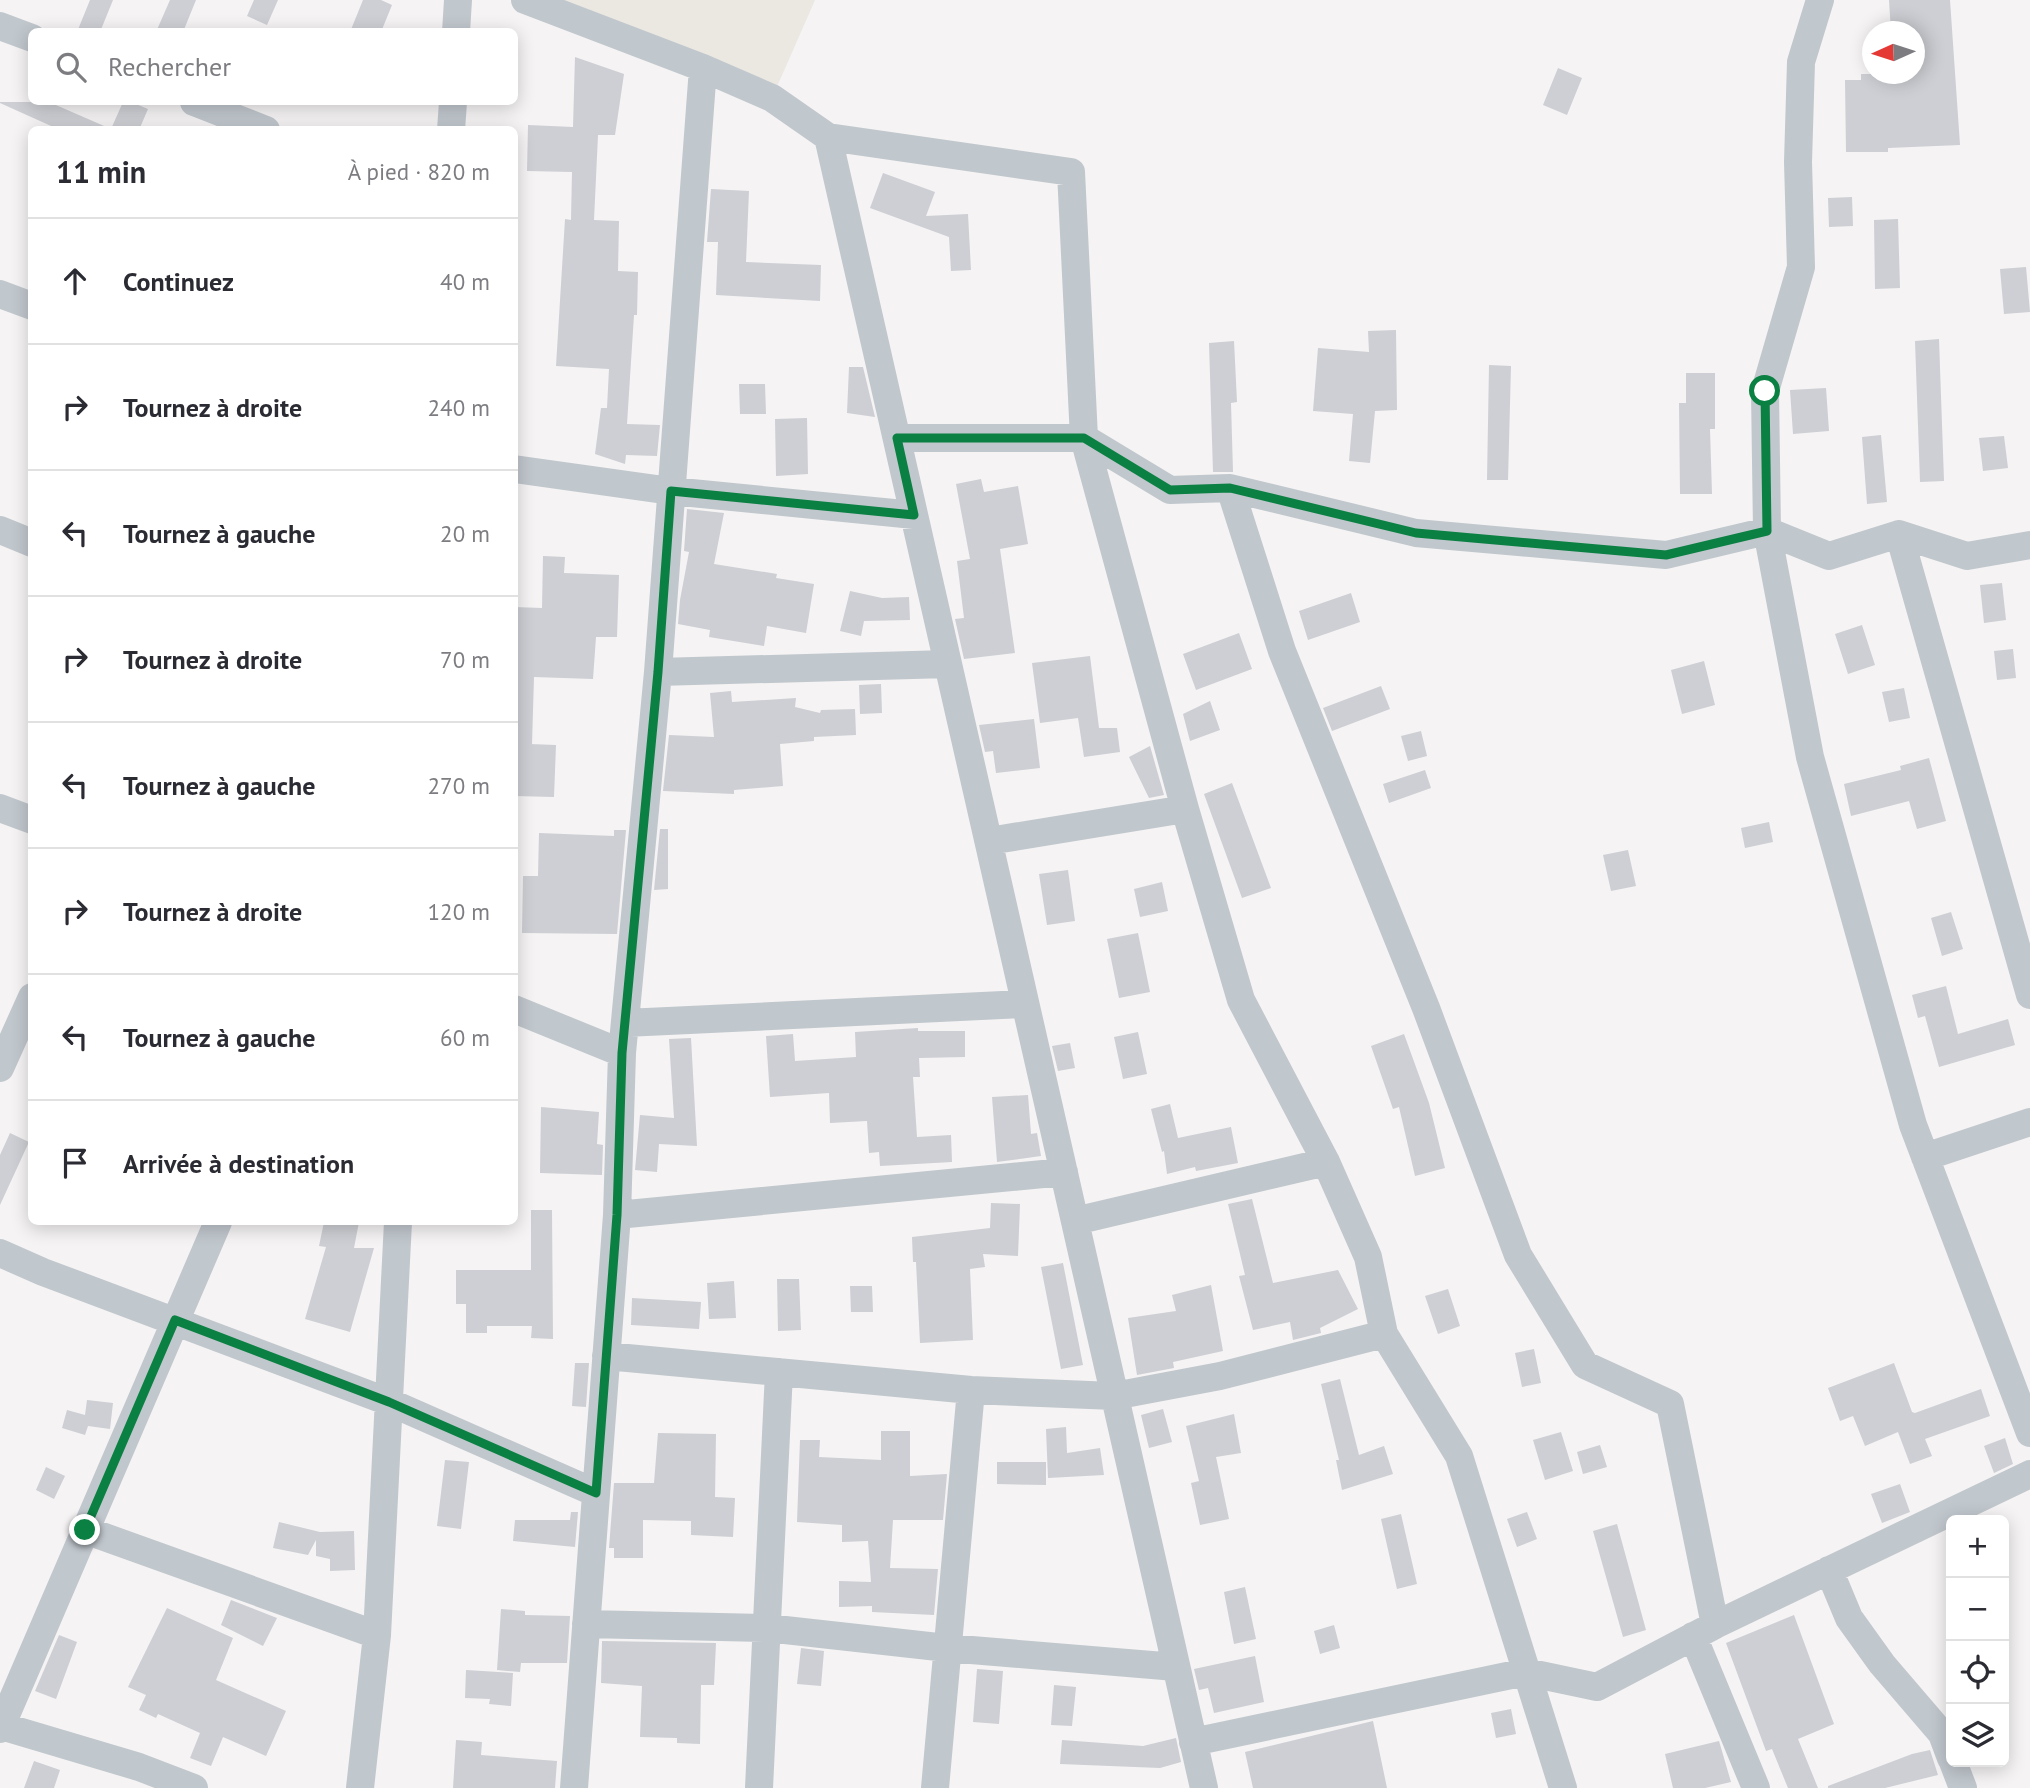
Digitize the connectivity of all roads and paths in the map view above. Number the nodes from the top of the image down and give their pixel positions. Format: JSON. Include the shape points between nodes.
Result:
{"nodes":[{"id":1,"x":458,"y":0,"type":"edge"},
{"id":2,"x":524,"y":0,"type":"edge"},
{"id":3,"x":1820,"y":0,"type":"edge"},
{"id":4,"x":0,"y":26,"type":"edge"},
{"id":5,"x":456,"y":28,"type":"edge"},
{"id":6,"x":28,"y":36,"type":"edge"},
{"id":7,"x":703,"y":68,"type":"junction"},
{"id":8,"x":202,"y":105,"type":"edge"},
{"id":9,"x":453,"y":105,"type":"edge"},
{"id":10,"x":256,"y":126,"type":"edge"},
{"id":11,"x":452,"y":126,"type":"edge"},
{"id":12,"x":828,"y":137,"type":"junction"},
{"id":13,"x":0,"y":295,"type":"edge"},
{"id":14,"x":28,"y":305,"type":"edge"},
{"id":15,"x":897,"y":438,"type":"junction"},
{"id":16,"x":1084,"y":438,"type":"junction"},
{"id":17,"x":518,"y":470,"type":"edge"},
{"id":18,"x":1230,"y":488,"type":"junction"},
{"id":19,"x":671,"y":491,"type":"junction"},
{"id":20,"x":914,"y":515,"type":"junction"},
{"id":21,"x":0,"y":530,"type":"edge"},
{"id":22,"x":1767,"y":531,"type":"junction"},
{"id":23,"x":1899,"y":534,"type":"junction"},
{"id":24,"x":28,"y":541,"type":"edge"},
{"id":25,"x":2030,"y":545,"type":"edge"},
{"id":26,"x":948,"y":664,"type":"junction"},
{"id":27,"x":658,"y":672,"type":"junction"},
{"id":28,"x":0,"y":808,"type":"edge"},
{"id":29,"x":1185,"y":810,"type":"junction"},
{"id":30,"x":28,"y":818,"type":"edge"},
{"id":31,"x":989,"y":841,"type":"junction"},
{"id":32,"x":2023,"y":945,"type":"edge"},
{"id":33,"x":2030,"y":995,"type":"edge"},
{"id":34,"x":1025,"y":1004,"type":"junction"},
{"id":35,"x":28,"y":1005,"type":"edge"},
{"id":36,"x":518,"y":1011,"type":"edge"},
{"id":37,"x":625,"y":1023,"type":"junction"},
{"id":38,"x":622,"y":1053,"type":"junction"},
{"id":39,"x":0,"y":1068,"type":"edge"},
{"id":40,"x":2030,"y":1122,"type":"edge"},
{"id":41,"x":1925,"y":1157,"type":"junction"},
{"id":42,"x":1326,"y":1162,"type":"junction"},
{"id":43,"x":1064,"y":1172,"type":"junction"},
{"id":44,"x":617,"y":1215,"type":"junction"},
{"id":45,"x":1075,"y":1222,"type":"junction"},
{"id":46,"x":217,"y":1225,"type":"edge"},
{"id":47,"x":398,"y":1225,"type":"edge"},
{"id":48,"x":0,"y":1253,"type":"edge"},
{"id":49,"x":175,"y":1320,"type":"junction"},
{"id":50,"x":1384,"y":1334,"type":"junction"},
{"id":51,"x":606,"y":1356,"type":"junction"},
{"id":52,"x":779,"y":1372,"type":"junction"},
{"id":53,"x":971,"y":1390,"type":"junction"},
{"id":54,"x":1114,"y":1396,"type":"junction"},
{"id":55,"x":389,"y":1402,"type":"junction"},
{"id":56,"x":2030,"y":1433,"type":"edge"},
{"id":57,"x":2030,"y":1474,"type":"edge"},
{"id":58,"x":596,"y":1493,"type":"junction"},
{"id":59,"x":85,"y":1530,"type":"junction"},
{"id":60,"x":1829,"y":1570,"type":"junction"},
{"id":61,"x":586,"y":1624,"type":"junction"},
{"id":62,"x":767,"y":1628,"type":"junction"},
{"id":63,"x":1704,"y":1630,"type":"junction"},
{"id":64,"x":377,"y":1634,"type":"junction"},
{"id":65,"x":947,"y":1648,"type":"junction"},
{"id":66,"x":1176,"y":1667,"type":"junction"},
{"id":67,"x":1525,"y":1672,"type":"junction"},
{"id":68,"x":1,"y":1728,"type":"edge"},
{"id":69,"x":1193,"y":1742,"type":"junction"},
{"id":70,"x":1946,"y":1744,"type":"edge"},
{"id":71,"x":1955,"y":1767,"type":"edge"},
{"id":72,"x":194,"y":1788,"type":"edge"},
{"id":73,"x":360,"y":1788,"type":"edge"},
{"id":74,"x":574,"y":1788,"type":"edge"},
{"id":75,"x":759,"y":1788,"type":"edge"},
{"id":76,"x":935,"y":1788,"type":"edge"},
{"id":77,"x":1204,"y":1788,"type":"edge"},
{"id":78,"x":1563,"y":1788,"type":"edge"},
{"id":79,"x":1756,"y":1788,"type":"edge"},
{"id":80,"x":1963,"y":1788,"type":"edge"}],
"edges":[{"from":1,"to":5,"type":"street"},
{"from":2,"to":7,"type":"street"},
{"from":3,"to":22,"type":"street","via":[[1801,62],[1801,267],[1765,391]]},
{"from":4,"to":6,"type":"street"},
{"from":7,"to":12,"type":"street","via":[[772,98]]},
{"from":7,"to":19,"type":"street"},
{"from":8,"to":10,"type":"street"},
{"from":9,"to":11,"type":"street"},
{"from":12,"to":15,"type":"street"},
{"from":12,"to":16,"type":"street","via":[[1070,172]]},
{"from":13,"to":14,"type":"street"},
{"from":15,"to":16,"type":"street"},
{"from":15,"to":20,"type":"street"},
{"from":16,"to":18,"type":"street","via":[[1170,490]]},
{"from":16,"to":29,"type":"street"},
{"from":17,"to":19,"type":"street"},
{"from":18,"to":22,"type":"street","via":[[1416,533],[1666,555]]},
{"from":18,"to":63,"type":"street","via":[[1282,650],[1426,1008],[1518,1255],[1584,1365],[1670,1404]]},
{"from":19,"to":20,"type":"street"},
{"from":19,"to":27,"type":"street"},
{"from":20,"to":26,"type":"street"},
{"from":21,"to":24,"type":"street"},
{"from":22,"to":23,"type":"street","via":[[1829,556]]},
{"from":22,"to":41,"type":"street","via":[[1810,757]]},
{"from":23,"to":25,"type":"street","via":[[1967,556]]},
{"from":23,"to":32,"type":"street"},
{"from":26,"to":27,"type":"street"},
{"from":26,"to":31,"type":"street"},
{"from":27,"to":37,"type":"street"},
{"from":28,"to":30,"type":"street"},
{"from":29,"to":31,"type":"street"},
{"from":29,"to":42,"type":"street","via":[[1241,1000]]},
{"from":31,"to":34,"type":"street"},
{"from":32,"to":33,"type":"street"},
{"from":34,"to":37,"type":"street"},
{"from":34,"to":43,"type":"street"},
{"from":35,"to":39,"type":"street"},
{"from":36,"to":38,"type":"street"},
{"from":37,"to":38,"type":"street"},
{"from":38,"to":44,"type":"street"},
{"from":40,"to":41,"type":"street"},
{"from":41,"to":56,"type":"street"},
{"from":42,"to":45,"type":"street"},
{"from":42,"to":50,"type":"street","via":[[1368,1257]]},
{"from":43,"to":44,"type":"street"},
{"from":43,"to":45,"type":"street"},
{"from":44,"to":51,"type":"street"},
{"from":45,"to":54,"type":"street"},
{"from":46,"to":49,"type":"street"},
{"from":47,"to":55,"type":"street"},
{"from":48,"to":49,"type":"street"},
{"from":49,"to":55,"type":"street"},
{"from":49,"to":59,"type":"street"},
{"from":50,"to":54,"type":"street","via":[[1220,1376]]},
{"from":50,"to":67,"type":"street","via":[[1459,1455]]},
{"from":51,"to":52,"type":"street"},
{"from":51,"to":58,"type":"street"},
{"from":52,"to":53,"type":"street"},
{"from":52,"to":62,"type":"street"},
{"from":53,"to":54,"type":"street"},
{"from":53,"to":65,"type":"street"},
{"from":54,"to":66,"type":"street"},
{"from":55,"to":58,"type":"street"},
{"from":55,"to":64,"type":"street"},
{"from":57,"to":60,"type":"street"},
{"from":58,"to":61,"type":"street"},
{"from":59,"to":64,"type":"street"},
{"from":59,"to":68,"type":"street"},
{"from":60,"to":63,"type":"street"},
{"from":60,"to":70,"type":"street","via":[[1849,1618]]},
{"from":61,"to":62,"type":"street"},
{"from":61,"to":74,"type":"street"},
{"from":62,"to":65,"type":"street"},
{"from":62,"to":75,"type":"street"},
{"from":63,"to":67,"type":"street","via":[[1597,1687]]},
{"from":63,"to":79,"type":"street"},
{"from":64,"to":73,"type":"street"},
{"from":65,"to":66,"type":"street"},
{"from":65,"to":76,"type":"street"},
{"from":66,"to":69,"type":"street"},
{"from":67,"to":69,"type":"street"},
{"from":67,"to":78,"type":"street"},
{"from":68,"to":72,"type":"street","via":[[139,1767]]},
{"from":69,"to":77,"type":"street"},
{"from":71,"to":80,"type":"street"}]}
